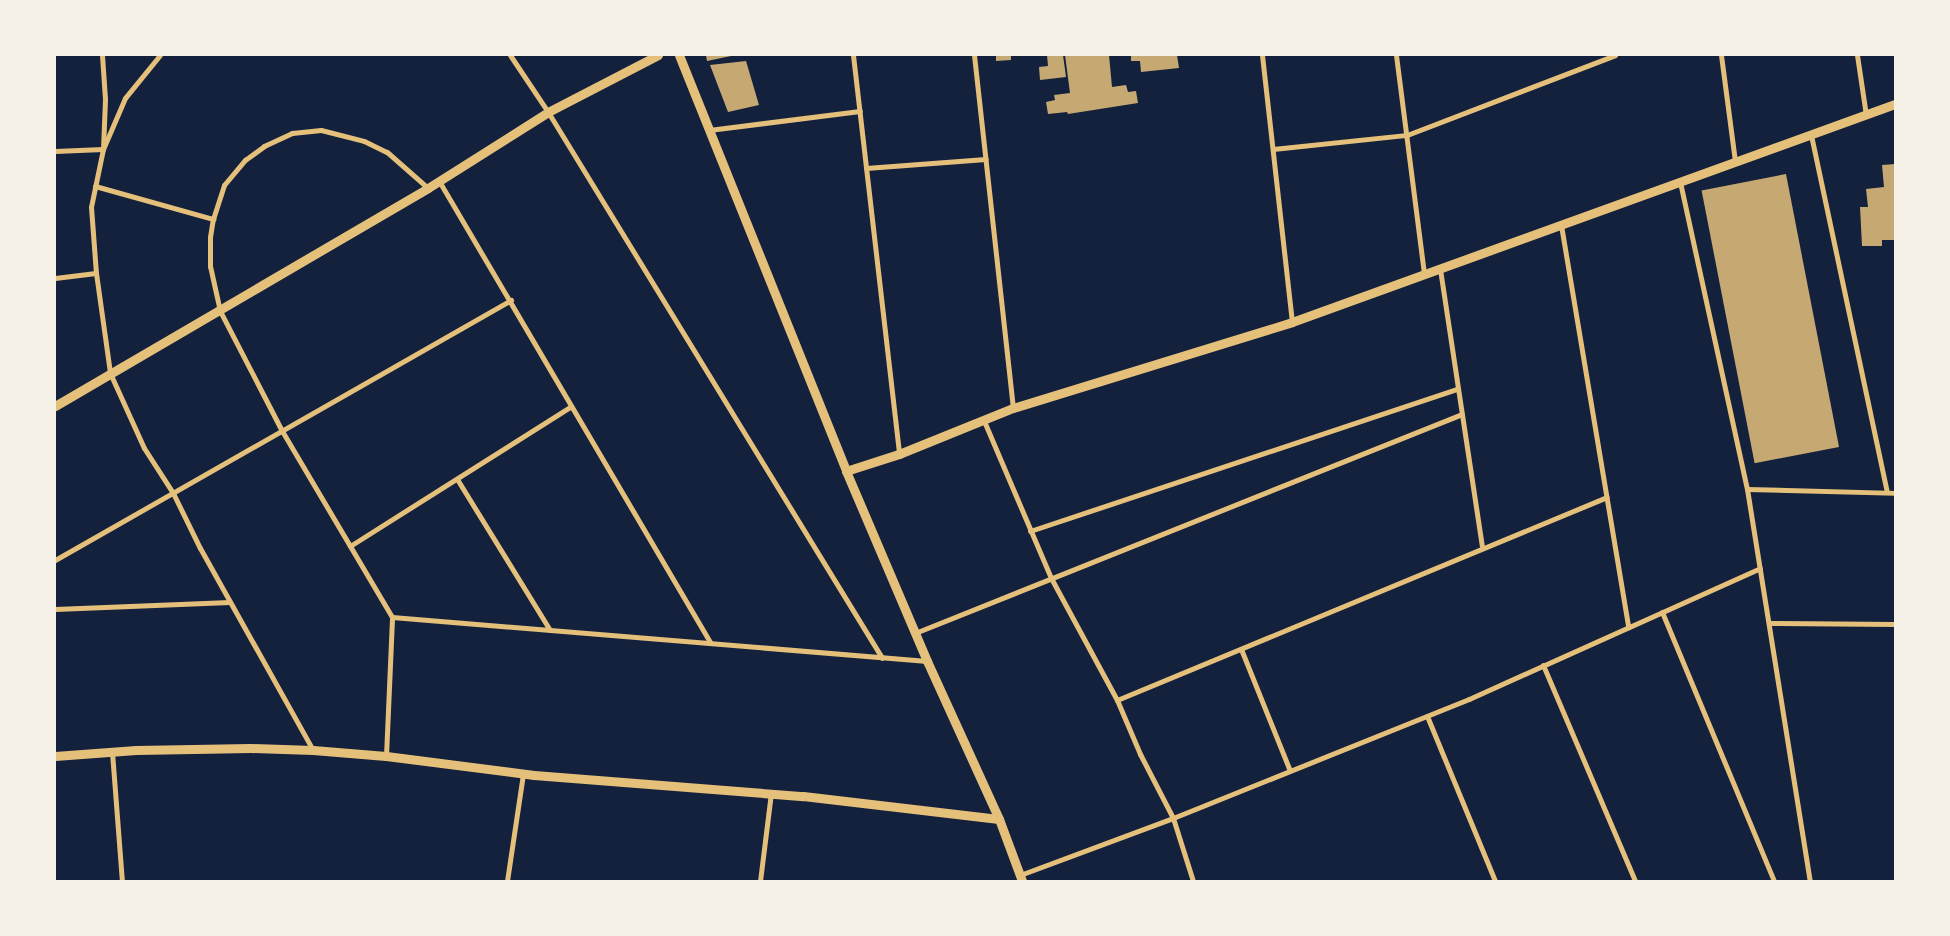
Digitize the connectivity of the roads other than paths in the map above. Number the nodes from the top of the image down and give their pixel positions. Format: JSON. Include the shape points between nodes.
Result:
{"nodes":[{"id":1,"x":102,"y":55,"type":"edge"},
{"id":2,"x":160,"y":55,"type":"edge"},
{"id":3,"x":510,"y":55,"type":"edge"},
{"id":4,"x":658,"y":55,"type":"edge"},
{"id":5,"x":678,"y":55,"type":"edge"},
{"id":6,"x":853,"y":55,"type":"edge"},
{"id":7,"x":974,"y":55,"type":"edge"},
{"id":8,"x":1262,"y":55,"type":"edge"},
{"id":9,"x":1396,"y":55,"type":"edge"},
{"id":10,"x":1615,"y":55,"type":"edge"},
{"id":11,"x":1721,"y":55,"type":"edge"},
{"id":12,"x":1857,"y":55,"type":"edge"},
{"id":13,"x":1895,"y":104,"type":"edge"},
{"id":14,"x":860,"y":111,"type":"junction"},
{"id":15,"x":548,"y":112,"type":"junction"},
{"id":16,"x":1866,"y":115,"type":"junction"},
{"id":17,"x":708,"y":130,"type":"junction"},
{"id":18,"x":1407,"y":135,"type":"junction"},
{"id":19,"x":1810,"y":135,"type":"junction"},
{"id":20,"x":103,"y":149,"type":"junction"},
{"id":21,"x":1273,"y":149,"type":"junction"},
{"id":22,"x":55,"y":151,"type":"edge"},
{"id":23,"x":986,"y":159,"type":"junction"},
{"id":24,"x":1735,"y":162,"type":"junction"},
{"id":25,"x":866,"y":168,"type":"junction"},
{"id":26,"x":439,"y":181,"type":"junction"},
{"id":27,"x":1680,"y":182,"type":"junction"},
{"id":28,"x":95,"y":186,"type":"junction"},
{"id":29,"x":428,"y":188,"type":"junction"},
{"id":30,"x":213,"y":219,"type":"junction"},
{"id":31,"x":1561,"y":224,"type":"junction"},
{"id":32,"x":1440,"y":269,"type":"junction"},
{"id":33,"x":96,"y":273,"type":"junction"},
{"id":34,"x":1424,"y":274,"type":"junction"},
{"id":35,"x":55,"y":278,"type":"edge"},
{"id":36,"x":511,"y":300,"type":"junction"},
{"id":37,"x":220,"y":311,"type":"junction"},
{"id":38,"x":1292,"y":322,"type":"junction"},
{"id":39,"x":110,"y":373,"type":"junction"},
{"id":40,"x":1458,"y":389,"type":"junction"},
{"id":41,"x":55,"y":406,"type":"edge"},
{"id":42,"x":570,"y":407,"type":"junction"},
{"id":43,"x":1013,"y":408,"type":"junction"},
{"id":44,"x":1462,"y":414,"type":"junction"},
{"id":45,"x":984,"y":421,"type":"junction"},
{"id":46,"x":282,"y":431,"type":"junction"},
{"id":47,"x":899,"y":454,"type":"junction"},
{"id":48,"x":846,"y":471,"type":"junction"},
{"id":49,"x":457,"y":479,"type":"junction"},
{"id":50,"x":1747,"y":489,"type":"junction"},
{"id":51,"x":1887,"y":492,"type":"junction"},
{"id":52,"x":1895,"y":492,"type":"edge"},
{"id":53,"x":173,"y":493,"type":"junction"},
{"id":54,"x":1606,"y":497,"type":"junction"},
{"id":55,"x":1030,"y":531,"type":"junction"},
{"id":56,"x":350,"y":546,"type":"junction"},
{"id":57,"x":1482,"y":548,"type":"junction"},
{"id":58,"x":55,"y":560,"type":"edge"},
{"id":59,"x":1760,"y":568,"type":"junction"},
{"id":60,"x":1051,"y":578,"type":"junction"},
{"id":61,"x":230,"y":602,"type":"junction"},
{"id":62,"x":55,"y":609,"type":"edge"},
{"id":63,"x":1662,"y":612,"type":"junction"},
{"id":64,"x":392,"y":617,"type":"junction"},
{"id":65,"x":1769,"y":623,"type":"junction"},
{"id":66,"x":1895,"y":624,"type":"edge"},
{"id":67,"x":1628,"y":627,"type":"junction"},
{"id":68,"x":550,"y":630,"type":"junction"},
{"id":69,"x":915,"y":633,"type":"junction"},
{"id":70,"x":710,"y":642,"type":"junction"},
{"id":71,"x":1241,"y":649,"type":"junction"},
{"id":72,"x":882,"y":658,"type":"junction"},
{"id":73,"x":927,"y":661,"type":"junction"},
{"id":74,"x":1543,"y":666,"type":"junction"},
{"id":75,"x":1117,"y":700,"type":"junction"},
{"id":76,"x":1427,"y":716,"type":"junction"},
{"id":77,"x":313,"y":750,"type":"junction"},
{"id":78,"x":112,"y":752,"type":"junction"},
{"id":79,"x":55,"y":756,"type":"edge"},
{"id":80,"x":386,"y":756,"type":"junction"},
{"id":81,"x":1290,"y":771,"type":"junction"},
{"id":82,"x":523,"y":774,"type":"junction"},
{"id":83,"x":771,"y":793,"type":"junction"},
{"id":84,"x":1173,"y":818,"type":"junction"},
{"id":85,"x":999,"y":819,"type":"junction"},
{"id":86,"x":1022,"y":878,"type":"edge"},
{"id":87,"x":122,"y":881,"type":"edge"},
{"id":88,"x":507,"y":881,"type":"edge"},
{"id":89,"x":760,"y":881,"type":"edge"},
{"id":90,"x":1192,"y":881,"type":"edge"},
{"id":91,"x":1495,"y":881,"type":"edge"},
{"id":92,"x":1635,"y":881,"type":"edge"},
{"id":93,"x":1774,"y":881,"type":"edge"},
{"id":94,"x":1810,"y":881,"type":"edge"}],
"edges":[{"from":1,"to":20,"type":"street","via":[[105,99]]},
{"from":2,"to":20,"type":"street","via":[[126,98]]},
{"from":3,"to":15,"type":"street"},
{"from":4,"to":15,"type":"street"},
{"from":5,"to":17,"type":"street"},
{"from":6,"to":14,"type":"street"},
{"from":7,"to":23,"type":"street"},
{"from":8,"to":21,"type":"street"},
{"from":9,"to":18,"type":"street"},
{"from":10,"to":18,"type":"street"},
{"from":11,"to":24,"type":"street"},
{"from":12,"to":16,"type":"street"},
{"from":13,"to":16,"type":"street"},
{"from":14,"to":17,"type":"street"},
{"from":14,"to":25,"type":"street"},
{"from":15,"to":26,"type":"street"},
{"from":15,"to":72,"type":"street"},
{"from":16,"to":19,"type":"street"},
{"from":17,"to":48,"type":"street"},
{"from":18,"to":21,"type":"street"},
{"from":18,"to":34,"type":"street"},
{"from":19,"to":24,"type":"street"},
{"from":19,"to":51,"type":"street"},
{"from":20,"to":22,"type":"street"},
{"from":20,"to":28,"type":"street"},
{"from":21,"to":38,"type":"street"},
{"from":23,"to":25,"type":"street"},
{"from":23,"to":43,"type":"street"},
{"from":24,"to":27,"type":"street"},
{"from":25,"to":47,"type":"street"},
{"from":26,"to":29,"type":"street"},
{"from":26,"to":36,"type":"street"},
{"from":27,"to":31,"type":"street"},
{"from":27,"to":50,"type":"street"},
{"from":28,"to":30,"type":"street"},
{"from":28,"to":33,"type":"street","via":[[91,207]]},
{"from":29,"to":30,"type":"street","via":[[387,152],[364,140],[321,130],[292,132],[245,160],[224,185]]},
{"from":29,"to":37,"type":"street"},
{"from":30,"to":37,"type":"street","via":[[210,266]]},
{"from":31,"to":32,"type":"street"},
{"from":31,"to":54,"type":"street"},
{"from":32,"to":34,"type":"street"},
{"from":32,"to":40,"type":"street"},
{"from":33,"to":35,"type":"street"},
{"from":33,"to":39,"type":"street"},
{"from":34,"to":38,"type":"street"},
{"from":36,"to":42,"type":"street"},
{"from":36,"to":46,"type":"street"},
{"from":37,"to":39,"type":"street"},
{"from":37,"to":46,"type":"street"},
{"from":38,"to":43,"type":"street"},
{"from":39,"to":41,"type":"street"},
{"from":39,"to":53,"type":"street","via":[[144,448]]},
{"from":40,"to":44,"type":"street"},
{"from":40,"to":55,"type":"street"},
{"from":42,"to":49,"type":"street"},
{"from":42,"to":70,"type":"street"},
{"from":43,"to":45,"type":"street"},
{"from":44,"to":57,"type":"street"},
{"from":44,"to":60,"type":"street"},
{"from":45,"to":47,"type":"street"},
{"from":45,"to":55,"type":"street"},
{"from":46,"to":53,"type":"street"},
{"from":46,"to":56,"type":"street"},
{"from":47,"to":48,"type":"street"},
{"from":48,"to":69,"type":"street"},
{"from":49,"to":56,"type":"street"},
{"from":49,"to":68,"type":"street"},
{"from":50,"to":51,"type":"street"},
{"from":50,"to":59,"type":"street"},
{"from":51,"to":52,"type":"street"},
{"from":53,"to":58,"type":"street"},
{"from":53,"to":61,"type":"street"},
{"from":54,"to":57,"type":"street"},
{"from":54,"to":67,"type":"street"},
{"from":55,"to":60,"type":"street"},
{"from":56,"to":64,"type":"street"},
{"from":57,"to":71,"type":"street"},
{"from":59,"to":63,"type":"street"},
{"from":59,"to":65,"type":"street"},
{"from":60,"to":69,"type":"street"},
{"from":60,"to":75,"type":"street"},
{"from":61,"to":62,"type":"street"},
{"from":61,"to":77,"type":"street"},
{"from":63,"to":67,"type":"street"},
{"from":63,"to":93,"type":"street"},
{"from":64,"to":68,"type":"street"},
{"from":64,"to":80,"type":"street"},
{"from":65,"to":66,"type":"street"},
{"from":65,"to":94,"type":"street"},
{"from":67,"to":74,"type":"street"},
{"from":68,"to":70,"type":"street"},
{"from":69,"to":73,"type":"street"},
{"from":70,"to":72,"type":"street"},
{"from":71,"to":75,"type":"street"},
{"from":71,"to":81,"type":"street"},
{"from":72,"to":73,"type":"street"},
{"from":73,"to":85,"type":"street"},
{"from":74,"to":76,"type":"street"},
{"from":74,"to":92,"type":"street"},
{"from":75,"to":84,"type":"street"},
{"from":76,"to":81,"type":"street"},
{"from":76,"to":91,"type":"street"},
{"from":77,"to":78,"type":"street","via":[[250,748]]},
{"from":77,"to":80,"type":"street"},
{"from":78,"to":79,"type":"street"},
{"from":78,"to":87,"type":"street"},
{"from":80,"to":82,"type":"street"},
{"from":81,"to":84,"type":"street"},
{"from":82,"to":83,"type":"street"},
{"from":82,"to":88,"type":"street"},
{"from":83,"to":85,"type":"street"},
{"from":83,"to":89,"type":"street"},
{"from":84,"to":86,"type":"street"},
{"from":84,"to":90,"type":"street"},
{"from":85,"to":86,"type":"street"}]}
